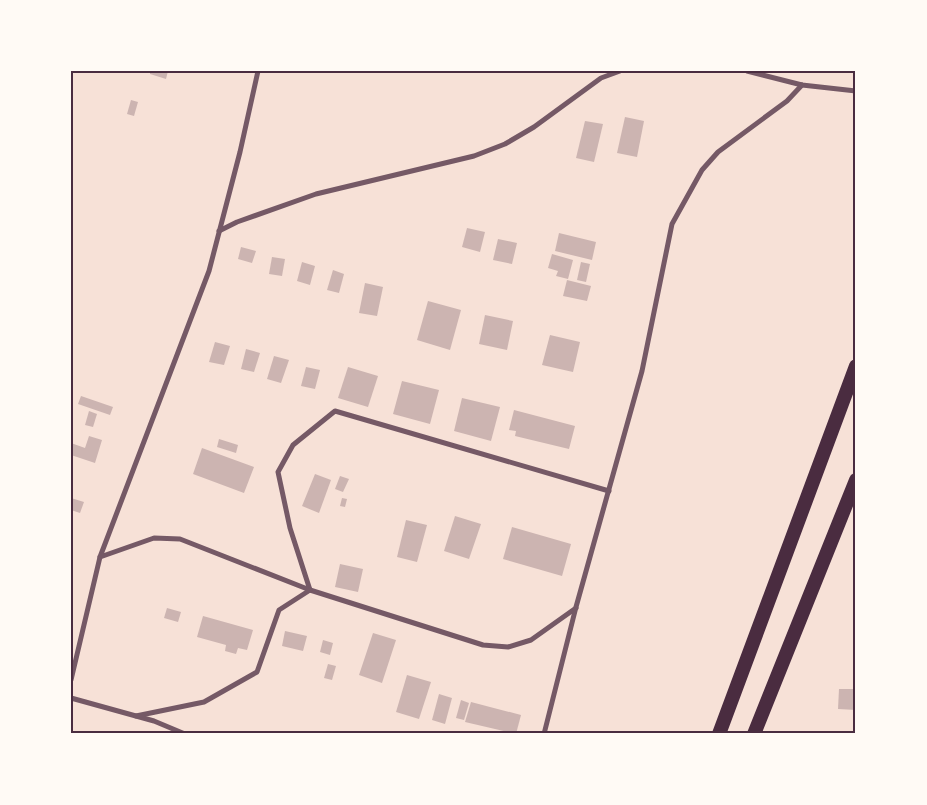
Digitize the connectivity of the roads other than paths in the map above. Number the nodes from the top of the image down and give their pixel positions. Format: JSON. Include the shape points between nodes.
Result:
{"nodes":[{"id":1,"x":258,"y":71,"type":"edge"},
{"id":2,"x":620,"y":71,"type":"edge"},
{"id":3,"x":747,"y":71,"type":"edge"},
{"id":4,"x":802,"y":85,"type":"junction"},
{"id":5,"x":856,"y":91,"type":"edge"},
{"id":6,"x":219,"y":231,"type":"junction"},
{"id":7,"x":856,"y":366,"type":"edge"},
{"id":8,"x":856,"y":480,"type":"edge"},
{"id":9,"x":608,"y":491,"type":"junction"},
{"id":10,"x":100,"y":557,"type":"junction"},
{"id":11,"x":310,"y":590,"type":"junction"},
{"id":12,"x":576,"y":608,"type":"junction"},
{"id":13,"x":71,"y":680,"type":"edge"},
{"id":14,"x":71,"y":698,"type":"edge"},
{"id":15,"x":136,"y":716,"type":"junction"},
{"id":16,"x":185,"y":734,"type":"edge"},
{"id":17,"x":544,"y":734,"type":"edge"},
{"id":18,"x":719,"y":734,"type":"edge"},
{"id":19,"x":754,"y":734,"type":"edge"}],
"edges":[{"from":1,"to":6,"type":"street"},
{"from":2,"to":6,"type":"street","via":[[601,78],[505,144],[481,153],[316,194]]},
{"from":3,"to":4,"type":"street"},
{"from":4,"to":5,"type":"street"},
{"from":4,"to":9,"type":"street","via":[[787,101],[718,152],[702,170],[680,206],[668,237],[642,371]]},
{"from":6,"to":10,"type":"street","via":[[204,284]]},
{"from":7,"to":18,"type":"highway"},
{"from":8,"to":19,"type":"highway"},
{"from":9,"to":11,"type":"street","via":[[335,411],[292,445],[278,472],[290,528]]},
{"from":9,"to":12,"type":"street"},
{"from":10,"to":11,"type":"street","via":[[154,538],[180,539]]},
{"from":10,"to":13,"type":"street"},
{"from":11,"to":12,"type":"street","via":[[484,645],[508,647],[531,640]]},
{"from":11,"to":15,"type":"street","via":[[279,610],[258,672],[204,702]]},
{"from":12,"to":17,"type":"street"},
{"from":14,"to":15,"type":"street"},
{"from":15,"to":16,"type":"street"}]}
